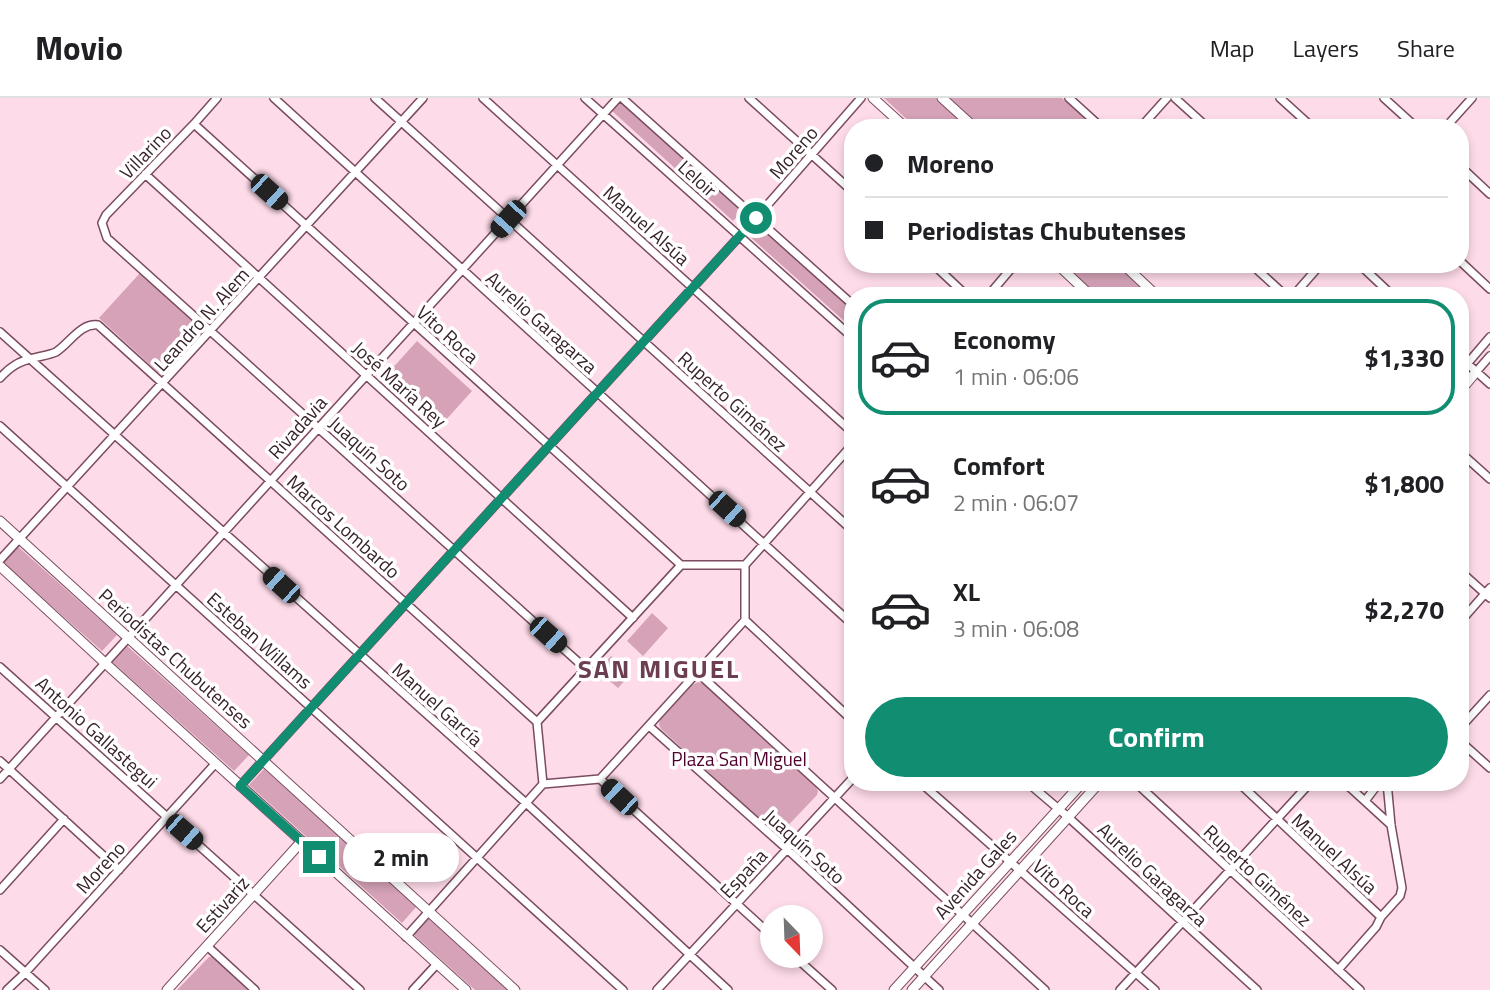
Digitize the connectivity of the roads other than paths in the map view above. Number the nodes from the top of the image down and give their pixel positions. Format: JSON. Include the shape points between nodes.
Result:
{"nodes":[{"id":1,"x":217,"y":98,"type":"edge"},
{"id":2,"x":274,"y":98,"type":"edge"},
{"id":3,"x":375,"y":98,"type":"edge"},
{"id":4,"x":424,"y":98,"type":"edge"},
{"id":5,"x":483,"y":98,"type":"edge"},
{"id":6,"x":585,"y":98,"type":"edge"},
{"id":7,"x":620,"y":98,"type":"edge"},
{"id":8,"x":749,"y":98,"type":"edge"},
{"id":9,"x":861,"y":98,"type":"edge"},
{"id":10,"x":873,"y":98,"type":"edge"},
{"id":11,"x":942,"y":98,"type":"edge"},
{"id":12,"x":1069,"y":98,"type":"edge"},
{"id":13,"x":1167,"y":98,"type":"edge"},
{"id":14,"x":1175,"y":98,"type":"edge"},
{"id":15,"x":1280,"y":98,"type":"edge"},
{"id":16,"x":1384,"y":98,"type":"edge"},
{"id":17,"x":1472,"y":98,"type":"edge"},
{"id":18,"x":604,"y":115,"type":"junction"},
{"id":19,"x":896,"y":119,"type":"edge"},
{"id":20,"x":965,"y":119,"type":"edge"},
{"id":21,"x":1091,"y":119,"type":"edge"},
{"id":22,"x":1148,"y":119,"type":"edge"},
{"id":23,"x":1198,"y":119,"type":"edge"},
{"id":24,"x":1302,"y":119,"type":"edge"},
{"id":25,"x":1407,"y":119,"type":"edge"},
{"id":26,"x":1453,"y":119,"type":"edge"},
{"id":27,"x":401,"y":122,"type":"junction"},
{"id":28,"x":194,"y":124,"type":"junction"},
{"id":29,"x":811,"y":154,"type":"junction"},
{"id":30,"x":557,"y":165,"type":"junction"},
{"id":31,"x":355,"y":173,"type":"junction"},
{"id":32,"x":145,"y":174,"type":"junction"},
{"id":33,"x":1469,"y":174,"type":"edge"},
{"id":34,"x":844,"y":184,"type":"edge"},
{"id":35,"x":1490,"y":194,"type":"edge"},
{"id":36,"x":756,"y":218,"type":"junction"},
{"id":37,"x":508,"y":219,"type":"junction"},
{"id":38,"x":306,"y":226,"type":"junction"},
{"id":39,"x":104,"y":231,"type":"joint"},
{"id":40,"x":739,"y":236,"type":"junction"},
{"id":41,"x":1469,"y":269,"type":"edge"},
{"id":42,"x":462,"y":270,"type":"junction"},
{"id":43,"x":943,"y":273,"type":"edge"},
{"id":44,"x":1007,"y":273,"type":"edge"},
{"id":45,"x":1067,"y":273,"type":"edge"},
{"id":46,"x":1133,"y":273,"type":"edge"},
{"id":47,"x":1261,"y":273,"type":"edge"},
{"id":48,"x":1313,"y":273,"type":"edge"},
{"id":49,"x":1369,"y":273,"type":"edge"},
{"id":50,"x":260,"y":278,"type":"junction"},
{"id":51,"x":957,"y":287,"type":"edge"},
{"id":52,"x":996,"y":287,"type":"edge"},
{"id":53,"x":1081,"y":287,"type":"edge"},
{"id":54,"x":1147,"y":287,"type":"edge"},
{"id":55,"x":1276,"y":287,"type":"edge"},
{"id":56,"x":1301,"y":287,"type":"edge"},
{"id":57,"x":1383,"y":287,"type":"edge"},
{"id":58,"x":692,"y":288,"type":"junction"},
{"id":59,"x":1490,"y":289,"type":"edge"},
{"id":60,"x":844,"y":297,"type":"edge"},
{"id":61,"x":413,"y":323,"type":"junction"},
{"id":62,"x":844,"y":330,"type":"edge"},
{"id":63,"x":211,"y":331,"type":"junction"},
{"id":64,"x":0,"y":332,"type":"edge"},
{"id":65,"x":1490,"y":337,"type":"edge"},
{"id":66,"x":644,"y":341,"type":"junction"},
{"id":67,"x":1490,"y":356,"type":"edge"},
{"id":68,"x":30,"y":359,"type":"junction"},
{"id":69,"x":1469,"y":362,"type":"edge"},
{"id":70,"x":1469,"y":366,"type":"edge"},
{"id":71,"x":1476,"y":372,"type":"junction"},
{"id":72,"x":366,"y":374,"type":"junction"},
{"id":73,"x":0,"y":378,"type":"edge"},
{"id":74,"x":1469,"y":380,"type":"edge"},
{"id":75,"x":163,"y":384,"type":"junction"},
{"id":76,"x":1490,"y":384,"type":"edge"},
{"id":77,"x":597,"y":393,"type":"junction"},
{"id":78,"x":844,"y":425,"type":"edge"},
{"id":79,"x":0,"y":426,"type":"edge"},
{"id":80,"x":318,"y":427,"type":"junction"},
{"id":81,"x":115,"y":436,"type":"junction"},
{"id":82,"x":548,"y":447,"type":"junction"},
{"id":83,"x":844,"y":454,"type":"edge"},
{"id":84,"x":1469,"y":460,"type":"edge"},
{"id":85,"x":1490,"y":479,"type":"edge"},
{"id":86,"x":270,"y":480,"type":"junction"},
{"id":87,"x":68,"y":487,"type":"junction"},
{"id":88,"x":810,"y":492,"type":"junction"},
{"id":89,"x":502,"y":498,"type":"junction"},
{"id":90,"x":0,"y":521,"type":"edge"},
{"id":91,"x":844,"y":523,"type":"edge"},
{"id":92,"x":222,"y":533,"type":"junction"},
{"id":93,"x":19,"y":538,"type":"junction"},
{"id":94,"x":764,"y":543,"type":"junction"},
{"id":95,"x":454,"y":551,"type":"junction"},
{"id":96,"x":0,"y":560,"type":"edge"},
{"id":97,"x":681,"y":565,"type":"junction"},
{"id":98,"x":745,"y":565,"type":"junction"},
{"id":99,"x":0,"y":566,"type":"edge"},
{"id":100,"x":1469,"y":578,"type":"edge"},
{"id":101,"x":176,"y":585,"type":"junction"},
{"id":102,"x":1488,"y":593,"type":"edge"},
{"id":103,"x":406,"y":603,"type":"junction"},
{"id":104,"x":1469,"y":613,"type":"edge"},
{"id":105,"x":844,"y":617,"type":"edge"},
{"id":106,"x":633,"y":618,"type":"junction"},
{"id":107,"x":745,"y":620,"type":"junction"},
{"id":108,"x":127,"y":638,"type":"junction"},
{"id":109,"x":359,"y":655,"type":"junction"},
{"id":110,"x":104,"y":663,"type":"junction"},
{"id":111,"x":0,"y":667,"type":"edge"},
{"id":112,"x":586,"y":669,"type":"junction"},
{"id":113,"x":698,"y":673,"type":"junction"},
{"id":114,"x":1490,"y":695,"type":"edge"},
{"id":115,"x":311,"y":708,"type":"junction"},
{"id":116,"x":844,"y":713,"type":"edge"},
{"id":117,"x":56,"y":717,"type":"junction"},
{"id":118,"x":1469,"y":718,"type":"edge"},
{"id":119,"x":537,"y":722,"type":"junction"},
{"id":120,"x":649,"y":726,"type":"junction"},
{"id":121,"x":1469,"y":749,"type":"edge"},
{"id":122,"x":0,"y":761,"type":"edge"},
{"id":123,"x":263,"y":761,"type":"junction"},
{"id":124,"x":215,"y":764,"type":"junction"},
{"id":125,"x":1490,"y":768,"type":"edge"},
{"id":126,"x":9,"y":769,"type":"junction"},
{"id":127,"x":0,"y":779,"type":"edge"},
{"id":128,"x":600,"y":779,"type":"junction"},
{"id":129,"x":542,"y":785,"type":"junction"},
{"id":130,"x":240,"y":786,"type":"junction"},
{"id":131,"x":844,"y":787,"type":"edge"},
{"id":132,"x":930,"y":791,"type":"edge"},
{"id":133,"x":1037,"y":791,"type":"edge"},
{"id":134,"x":1075,"y":791,"type":"edge"},
{"id":135,"x":1092,"y":791,"type":"edge"},
{"id":136,"x":1145,"y":791,"type":"edge"},
{"id":137,"x":1247,"y":791,"type":"edge"},
{"id":138,"x":1303,"y":791,"type":"edge"},
{"id":139,"x":1353,"y":791,"type":"edge"},
{"id":140,"x":1372,"y":791,"type":"edge"},
{"id":141,"x":1388,"y":791,"type":"edge"},
{"id":142,"x":834,"y":798,"type":"junction"},
{"id":143,"x":1364,"y":801,"type":"junction"},
{"id":144,"x":526,"y":803,"type":"junction"},
{"id":145,"x":1058,"y":810,"type":"junction"},
{"id":146,"x":167,"y":817,"type":"junction"},
{"id":147,"x":1068,"y":817,"type":"junction"},
{"id":148,"x":64,"y":819,"type":"junction"},
{"id":149,"x":1277,"y":819,"type":"junction"},
{"id":150,"x":1391,"y":825,"type":"junction"},
{"id":151,"x":302,"y":841,"type":"junction"},
{"id":152,"x":786,"y":849,"type":"junction"},
{"id":153,"x":477,"y":858,"type":"junction"},
{"id":154,"x":1010,"y":862,"type":"junction"},
{"id":155,"x":119,"y":870,"type":"junction"},
{"id":156,"x":1020,"y":870,"type":"junction"},
{"id":157,"x":1229,"y":870,"type":"junction"},
{"id":158,"x":0,"y":890,"type":"edge"},
{"id":159,"x":254,"y":894,"type":"junction"},
{"id":160,"x":736,"y":904,"type":"junction"},
{"id":161,"x":429,"y":912,"type":"junction"},
{"id":162,"x":962,"y":914,"type":"junction"},
{"id":163,"x":1381,"y":917,"type":"junction"},
{"id":164,"x":1181,"y":922,"type":"junction"},
{"id":165,"x":972,"y":923,"type":"junction"},
{"id":166,"x":760,"y":925,"type":"edge"},
{"id":167,"x":406,"y":937,"type":"junction"},
{"id":168,"x":207,"y":946,"type":"junction"},
{"id":169,"x":0,"y":950,"type":"edge"},
{"id":170,"x":689,"y":954,"type":"junction"},
{"id":171,"x":437,"y":964,"type":"junction"},
{"id":172,"x":807,"y":968,"type":"edge"},
{"id":173,"x":915,"y":968,"type":"junction"},
{"id":174,"x":1338,"y":970,"type":"junction"},
{"id":175,"x":25,"y":973,"type":"junction"},
{"id":176,"x":1136,"y":973,"type":"junction"},
{"id":177,"x":925,"y":977,"type":"junction"},
{"id":178,"x":8,"y":990,"type":"edge"},
{"id":179,"x":44,"y":990,"type":"edge"},
{"id":180,"x":167,"y":990,"type":"edge"},
{"id":181,"x":255,"y":990,"type":"edge"},
{"id":182,"x":360,"y":990,"type":"edge"},
{"id":183,"x":413,"y":990,"type":"edge"},
{"id":184,"x":466,"y":990,"type":"edge"},
{"id":185,"x":515,"y":990,"type":"edge"},
{"id":186,"x":623,"y":990,"type":"edge"},
{"id":187,"x":657,"y":990,"type":"edge"},
{"id":188,"x":728,"y":990,"type":"edge"},
{"id":189,"x":832,"y":990,"type":"edge"},
{"id":190,"x":894,"y":990,"type":"edge"},
{"id":191,"x":912,"y":990,"type":"edge"},
{"id":192,"x":939,"y":990,"type":"edge"},
{"id":193,"x":1045,"y":990,"type":"edge"},
{"id":194,"x":1120,"y":990,"type":"edge"},
{"id":195,"x":1155,"y":990,"type":"edge"},
{"id":196,"x":1257,"y":990,"type":"edge"},
{"id":197,"x":1360,"y":990,"type":"edge"}],
"edges":[{"from":1,"to":28,"type":"street","name":"Villarino"},
{"from":2,"to":31,"type":"street","name":"Aurelio Garagarza"},
{"from":3,"to":27,"type":"street","name":"Ruperto Giménez"},
{"from":4,"to":27,"type":"street","name":"Leandro N. Alem"},
{"from":5,"to":30,"type":"street","name":"Manuel Alsúa"},
{"from":6,"to":18,"type":"street","name":"Leloir"},
{"from":7,"to":18,"type":"street","name":"Rivadavia"},
{"from":7,"to":36,"type":"street","name":"Leloir"},
{"from":8,"to":29,"type":"street"},
{"from":9,"to":29,"type":"street","name":"Moreno"},
{"from":10,"to":19,"type":"street"},
{"from":11,"to":20,"type":"street"},
{"from":12,"to":21,"type":"street"},
{"from":13,"to":22,"type":"street"},
{"from":14,"to":23,"type":"street"},
{"from":15,"to":24,"type":"street"},
{"from":16,"to":25,"type":"street"},
{"from":17,"to":26,"type":"street"},
{"from":18,"to":30,"type":"street","name":"Rivadavia"},
{"from":18,"to":40,"type":"street","name":"Leloir"},
{"from":27,"to":31,"type":"street","name":"Leandro N. Alem"},
{"from":27,"to":37,"type":"street","name":"Ruperto Giménez"},
{"from":28,"to":32,"type":"street","name":"Villarino"},
{"from":28,"to":38,"type":"street","name":"Vito Roca"},
{"from":29,"to":34,"type":"street"},
{"from":29,"to":36,"type":"street","name":"Moreno"},
{"from":30,"to":37,"type":"street","name":"Rivadavia"},
{"from":30,"to":58,"type":"street","name":"Manuel Alsúa"},
{"from":31,"to":38,"type":"street","name":"Leandro N. Alem"},
{"from":31,"to":42,"type":"street","name":"Aurelio Garagarza"},
{"from":32,"to":39,"type":"street","name":"Villarino","via":[[106,215]]},
{"from":32,"to":50,"type":"street","name":"José María Rey"},
{"from":33,"to":35,"type":"street"},
{"from":36,"to":40,"type":"street","name":"Moreno"},
{"from":36,"to":60,"type":"street","name":"Leloir"},
{"from":37,"to":42,"type":"street","name":"Rivadavia"},
{"from":37,"to":66,"type":"street","name":"Ruperto Giménez"},
{"from":38,"to":50,"type":"street","name":"Leandro N. Alem"},
{"from":38,"to":61,"type":"street","name":"Vito Roca"},
{"from":39,"to":63,"type":"street","name":"Juaquín Soto"},
{"from":40,"to":58,"type":"street","name":"Moreno"},
{"from":40,"to":62,"type":"street","name":"Leloir"},
{"from":41,"to":59,"type":"street"},
{"from":42,"to":61,"type":"street","name":"Rivadavia"},
{"from":42,"to":77,"type":"street","name":"Aurelio Garagarza"},
{"from":43,"to":51,"type":"street"},
{"from":44,"to":52,"type":"street"},
{"from":45,"to":53,"type":"street"},
{"from":46,"to":54,"type":"street"},
{"from":47,"to":55,"type":"street"},
{"from":48,"to":56,"type":"street"},
{"from":49,"to":57,"type":"street"},
{"from":50,"to":63,"type":"street","name":"Leandro N. Alem"},
{"from":50,"to":72,"type":"street","name":"José María Rey"},
{"from":58,"to":66,"type":"street","name":"Moreno"},
{"from":58,"to":78,"type":"street","name":"Manuel Alsúa"},
{"from":61,"to":72,"type":"street","name":"Rivadavia"},
{"from":61,"to":82,"type":"street","name":"Vito Roca"},
{"from":63,"to":75,"type":"street","name":"Leandro N. Alem"},
{"from":63,"to":80,"type":"street","name":"Juaquín Soto"},
{"from":64,"to":68,"type":"street","name":"Manuel García"},
{"from":65,"to":69,"type":"street"},
{"from":66,"to":77,"type":"street","name":"Moreno"},
{"from":66,"to":88,"type":"street","name":"Ruperto Giménez"},
{"from":67,"to":71,"type":"street"},
{"from":68,"to":73,"type":"street","via":[[16,363]]},
{"from":68,"to":75,"type":"street","name":"Marcos Lombardo","via":[[52,354],[83,328],[98,325]]},
{"from":68,"to":81,"type":"street","name":"Manuel García"},
{"from":70,"to":71,"type":"street"},
{"from":71,"to":74,"type":"street"},
{"from":71,"to":76,"type":"street"},
{"from":72,"to":80,"type":"street","name":"Rivadavia"},
{"from":72,"to":89,"type":"street","name":"José María Rey"},
{"from":75,"to":81,"type":"street","name":"Leandro N. Alem"},
{"from":75,"to":86,"type":"street","name":"Marcos Lombardo"},
{"from":77,"to":82,"type":"street","name":"Moreno"},
{"from":77,"to":94,"type":"street","name":"Aurelio Garagarza"},
{"from":79,"to":87,"type":"street","name":"Esteban Willams"},
{"from":80,"to":86,"type":"street","name":"Rivadavia"},
{"from":80,"to":95,"type":"street","name":"Juaquín Soto"},
{"from":81,"to":87,"type":"street","name":"Leandro N. Alem"},
{"from":81,"to":92,"type":"street","name":"Manuel García"},
{"from":82,"to":89,"type":"street","name":"Moreno"},
{"from":82,"to":97,"type":"street","name":"Vito Roca"},
{"from":83,"to":88,"type":"street"},
{"from":84,"to":85,"type":"street"},
{"from":86,"to":92,"type":"street","name":"Rivadavia"},
{"from":86,"to":103,"type":"street","name":"Marcos Lombardo"},
{"from":87,"to":93,"type":"street","name":"Leandro N. Alem"},
{"from":87,"to":101,"type":"street","name":"Esteban Willams"},
{"from":88,"to":91,"type":"street","name":"Ruperto Giménez"},
{"from":88,"to":94,"type":"street"},
{"from":89,"to":95,"type":"street","name":"Moreno"},
{"from":89,"to":106,"type":"street","name":"José María Rey"},
{"from":90,"to":93,"type":"street","name":"Periodistas Chubutenses"},
{"from":92,"to":101,"type":"street","name":"Rivadavia"},
{"from":92,"to":109,"type":"street","name":"Manuel García"},
{"from":93,"to":96,"type":"street","name":"Leandro N. Alem"},
{"from":93,"to":108,"type":"street","name":"Periodistas Chubutenses"},
{"from":94,"to":98,"type":"street"},
{"from":94,"to":105,"type":"street","name":"Aurelio Garagarza"},
{"from":95,"to":103,"type":"street","name":"Moreno"},
{"from":95,"to":112,"type":"street","name":"Juaquín Soto"},
{"from":97,"to":98,"type":"street"},
{"from":97,"to":106,"type":"street"},
{"from":98,"to":107,"type":"street"},
{"from":99,"to":110,"type":"street"},
{"from":100,"to":102,"type":"street"},
{"from":101,"to":108,"type":"street","name":"Rivadavia"},
{"from":101,"to":115,"type":"street","name":"Esteban Willams"},
{"from":102,"to":104,"type":"street"},
{"from":103,"to":109,"type":"street","name":"Moreno"},
{"from":103,"to":119,"type":"street","name":"Marcos Lombardo"},
{"from":106,"to":112,"type":"street"},
{"from":107,"to":113,"type":"street"},
{"from":107,"to":116,"type":"street"},
{"from":108,"to":110,"type":"street","name":"Rivadavia"},
{"from":108,"to":123,"type":"street","name":"Periodistas Chubutenses"},
{"from":109,"to":115,"type":"street","name":"Moreno"},
{"from":109,"to":144,"type":"street","name":"Manuel García"},
{"from":110,"to":117,"type":"street","name":"Rivadavia"},
{"from":110,"to":124,"type":"street"},
{"from":111,"to":117,"type":"street","name":"Antonio Gallastegui"},
{"from":112,"to":119,"type":"street"},
{"from":113,"to":120,"type":"street"},
{"from":113,"to":142,"type":"street"},
{"from":114,"to":118,"type":"street"},
{"from":115,"to":123,"type":"street","name":"Moreno"},
{"from":115,"to":153,"type":"street","name":"Esteban Willams"},
{"from":117,"to":126,"type":"street","name":"Rivadavia"},
{"from":117,"to":146,"type":"street","name":"Antonio Gallastegui"},
{"from":119,"to":129,"type":"street"},
{"from":120,"to":128,"type":"street"},
{"from":120,"to":152,"type":"street","name":"Juaquín Soto"},
{"from":121,"to":125,"type":"street"},
{"from":122,"to":126,"type":"street"},
{"from":123,"to":130,"type":"street","name":"Moreno"},
{"from":123,"to":161,"type":"street","name":"Periodistas Chubutenses"},
{"from":124,"to":130,"type":"street"},
{"from":124,"to":146,"type":"street","name":"Moreno"},
{"from":126,"to":127,"type":"street","name":"Rivadavia"},
{"from":126,"to":148,"type":"street"},
{"from":128,"to":129,"type":"street"},
{"from":128,"to":160,"type":"street"},
{"from":129,"to":144,"type":"street"},
{"from":130,"to":151,"type":"street"},
{"from":131,"to":142,"type":"street","name":"España"},
{"from":132,"to":154,"type":"street","name":"Vito Roca"},
{"from":133,"to":145,"type":"street","name":"Aurelio Garagarza"},
{"from":134,"to":145,"type":"street","name":"Avenida Gales"},
{"from":135,"to":147,"type":"street","name":"Avenida Gales"},
{"from":136,"to":157,"type":"street","name":"Ruperto Giménez"},
{"from":137,"to":149,"type":"street","name":"Manuel Alsúa"},
{"from":138,"to":149,"type":"street"},
{"from":139,"to":143,"type":"street"},
{"from":140,"to":143,"type":"street"},
{"from":141,"to":150,"type":"street"},
{"from":142,"to":152,"type":"street","name":"España"},
{"from":142,"to":162,"type":"street"},
{"from":143,"to":150,"type":"street"},
{"from":144,"to":153,"type":"street"},
{"from":144,"to":170,"type":"street","name":"Manuel García"},
{"from":145,"to":147,"type":"street","name":"Aurelio Garagarza"},
{"from":145,"to":154,"type":"street","name":"Avenida Gales"},
{"from":146,"to":155,"type":"street","name":"Moreno"},
{"from":146,"to":159,"type":"street","name":"Antonio Gallastegui"},
{"from":147,"to":156,"type":"street","name":"Avenida Gales"},
{"from":147,"to":164,"type":"street","name":"Aurelio Garagarza"},
{"from":148,"to":155,"type":"street"},
{"from":148,"to":158,"type":"street"},
{"from":149,"to":157,"type":"street"},
{"from":149,"to":163,"type":"street","name":"Manuel Alsúa"},
{"from":150,"to":163,"type":"street","via":[[1402,888]]},
{"from":151,"to":159,"type":"street","name":"Estivariz"},
{"from":151,"to":167,"type":"street"},
{"from":152,"to":160,"type":"street","name":"España"},
{"from":152,"to":173,"type":"street","name":"Juaquín Soto"},
{"from":153,"to":161,"type":"street"},
{"from":153,"to":186,"type":"street","name":"Esteban Willams"},
{"from":154,"to":156,"type":"street","name":"Vito Roca"},
{"from":154,"to":162,"type":"street","name":"Avenida Gales"},
{"from":155,"to":175,"type":"street","name":"Moreno"},
{"from":156,"to":165,"type":"street","name":"Avenida Gales"},
{"from":156,"to":176,"type":"street","name":"Vito Roca"},
{"from":157,"to":164,"type":"street"},
{"from":157,"to":174,"type":"street","name":"Ruperto Giménez"},
{"from":159,"to":168,"type":"street","name":"Estivariz"},
{"from":159,"to":182,"type":"street","name":"Antonio Gallastegui"},
{"from":160,"to":166,"type":"street"},
{"from":160,"to":170,"type":"street","name":"España"},
{"from":161,"to":167,"type":"street"},
{"from":161,"to":185,"type":"street","name":"Periodistas Chubutenses"},
{"from":162,"to":165,"type":"street"},
{"from":162,"to":173,"type":"street","name":"Avenida Gales"},
{"from":163,"to":174,"type":"street"},
{"from":164,"to":176,"type":"street"},
{"from":164,"to":196,"type":"street","name":"Aurelio Garagarza"},
{"from":165,"to":177,"type":"street","name":"Avenida Gales"},
{"from":165,"to":193,"type":"street"},
{"from":167,"to":171,"type":"street"},
{"from":168,"to":180,"type":"street","name":"Estivariz"},
{"from":168,"to":181,"type":"street"},
{"from":169,"to":175,"type":"street"},
{"from":170,"to":187,"type":"street","name":"España"},
{"from":170,"to":188,"type":"street","name":"Manuel García"},
{"from":171,"to":183,"type":"street"},
{"from":171,"to":184,"type":"street"},
{"from":172,"to":189,"type":"street"},
{"from":173,"to":177,"type":"street","name":"Juaquín Soto"},
{"from":173,"to":190,"type":"street","name":"Avenida Gales"},
{"from":174,"to":197,"type":"street","name":"Ruperto Giménez"},
{"from":175,"to":178,"type":"street","name":"Moreno"},
{"from":175,"to":179,"type":"street"},
{"from":176,"to":194,"type":"street"},
{"from":176,"to":195,"type":"street","name":"Vito Roca"},
{"from":177,"to":191,"type":"street","name":"Avenida Gales"},
{"from":177,"to":192,"type":"street","name":"Juaquín Soto"}]}
